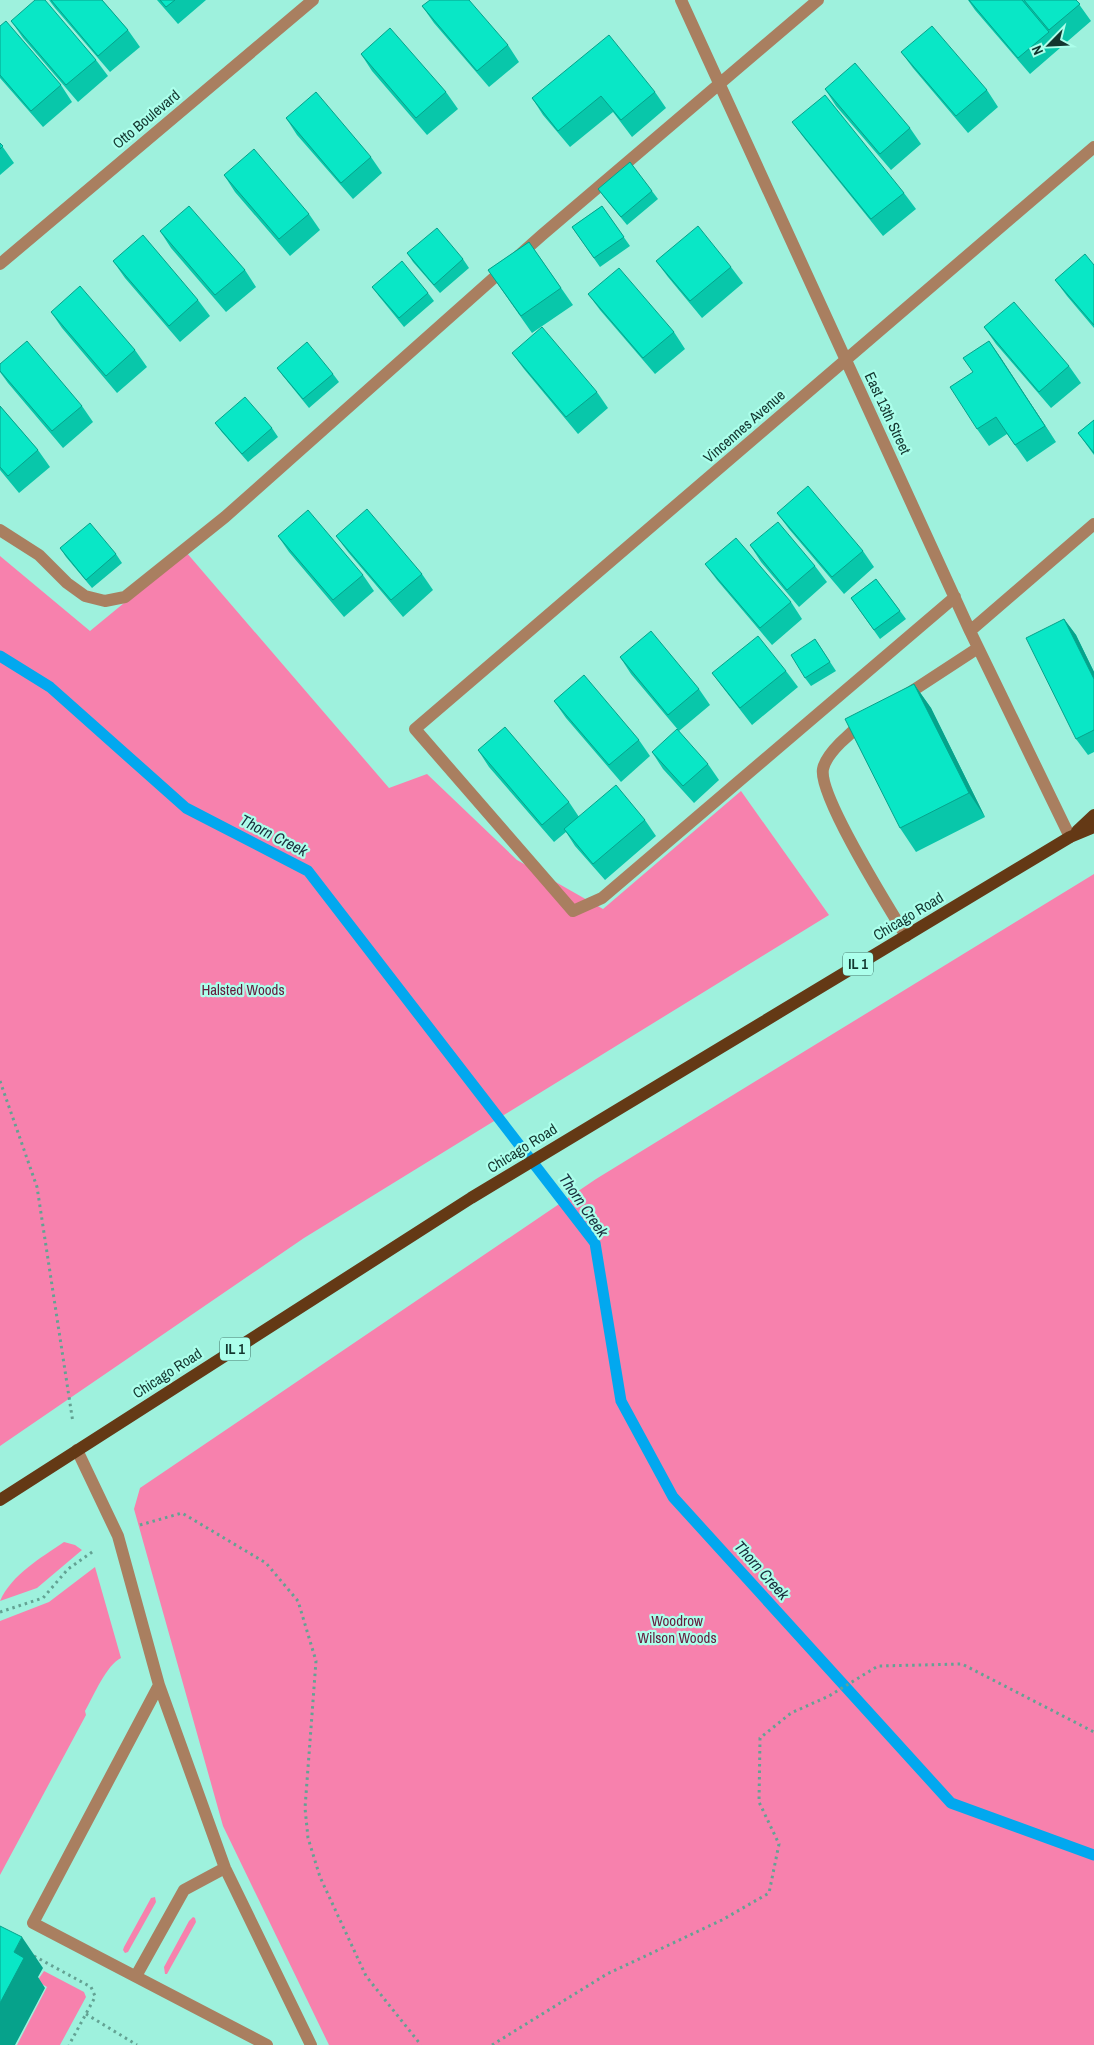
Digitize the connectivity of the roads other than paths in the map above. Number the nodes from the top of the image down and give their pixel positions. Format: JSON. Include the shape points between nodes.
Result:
{"nodes":[{"id":1,"x":313,"y":0,"type":"edge"},
{"id":2,"x":682,"y":0,"type":"edge"},
{"id":3,"x":818,"y":0,"type":"edge"},
{"id":4,"x":720,"y":84,"type":"junction"},
{"id":5,"x":1094,"y":147,"type":"edge"},
{"id":6,"x":0,"y":264,"type":"edge"},
{"id":7,"x":846,"y":360,"type":"junction"},
{"id":8,"x":1094,"y":524,"type":"edge"},
{"id":9,"x":0,"y":530,"type":"edge"},
{"id":10,"x":955,"y":597,"type":"junction"},
{"id":11,"x":970,"y":631,"type":"junction"},
{"id":12,"x":978,"y":648,"type":"junction"},
{"id":13,"x":891,"y":705,"type":"edge"},
{"id":14,"x":875,"y":716,"type":"edge"},
{"id":15,"x":1094,"y":816,"type":"edge"},
{"id":16,"x":1094,"y":827,"type":"edge"},
{"id":17,"x":1070,"y":837,"type":"junction"},
{"id":18,"x":906,"y":936,"type":"junction"},
{"id":19,"x":78,"y":1450,"type":"junction"},
{"id":20,"x":0,"y":1500,"type":"edge"},
{"id":21,"x":159,"y":1685,"type":"junction"},
{"id":22,"x":225,"y":1868,"type":"junction"},
{"id":23,"x":136,"y":1976,"type":"junction"},
{"id":24,"x":267,"y":2045,"type":"edge"},
{"id":25,"x":311,"y":2045,"type":"edge"}],
"edges":[{"from":1,"to":6,"type":"street","name":"Otto Boulevard"},
{"from":2,"to":4,"type":"street","name":"East 13th Street"},
{"from":3,"to":4,"type":"street"},
{"from":4,"to":7,"type":"street","name":"East 13th Street"},
{"from":4,"to":9,"type":"street","via":[[542,235],[225,517],[125,597],[105,601],[85,596],[39,555]]},
{"from":5,"to":7,"type":"street","name":"Vincennes Avenue"},
{"from":7,"to":10,"type":"street","name":"East 13th Street"},
{"from":7,"to":10,"type":"street","name":"Vincennes Avenue","via":[[415,729],[573,911],[602,898]]},
{"from":8,"to":11,"type":"street"},
{"from":10,"to":11,"type":"street","name":"East 13th Street"},
{"from":11,"to":12,"type":"street","name":"East 13th Street"},
{"from":12,"to":13,"type":"street"},
{"from":12,"to":17,"type":"street","name":"East 13th Street"},
{"from":14,"to":18,"type":"street","via":[[859,726],[827,756],[822,771],[829,799]]},
{"from":15,"to":17,"type":"main road","name":"Chicago Road","number":"IL 1"},
{"from":16,"to":17,"type":"main road","name":"Chicago Road","number":"IL 1"},
{"from":17,"to":18,"type":"main road","name":"Chicago Road","number":"IL 1"},
{"from":18,"to":19,"type":"main road","name":"Chicago Road","number":"IL 1","via":[[471,1198]]},
{"from":19,"to":20,"type":"main road","name":"Chicago Road","number":"IL 1"},
{"from":19,"to":21,"type":"street","via":[[118,1536]]},
{"from":21,"to":22,"type":"street"},
{"from":21,"to":23,"type":"street","via":[[33,1923]]},
{"from":22,"to":23,"type":"street","via":[[184,1890]]},
{"from":22,"to":25,"type":"street"},
{"from":23,"to":24,"type":"street"}]}
